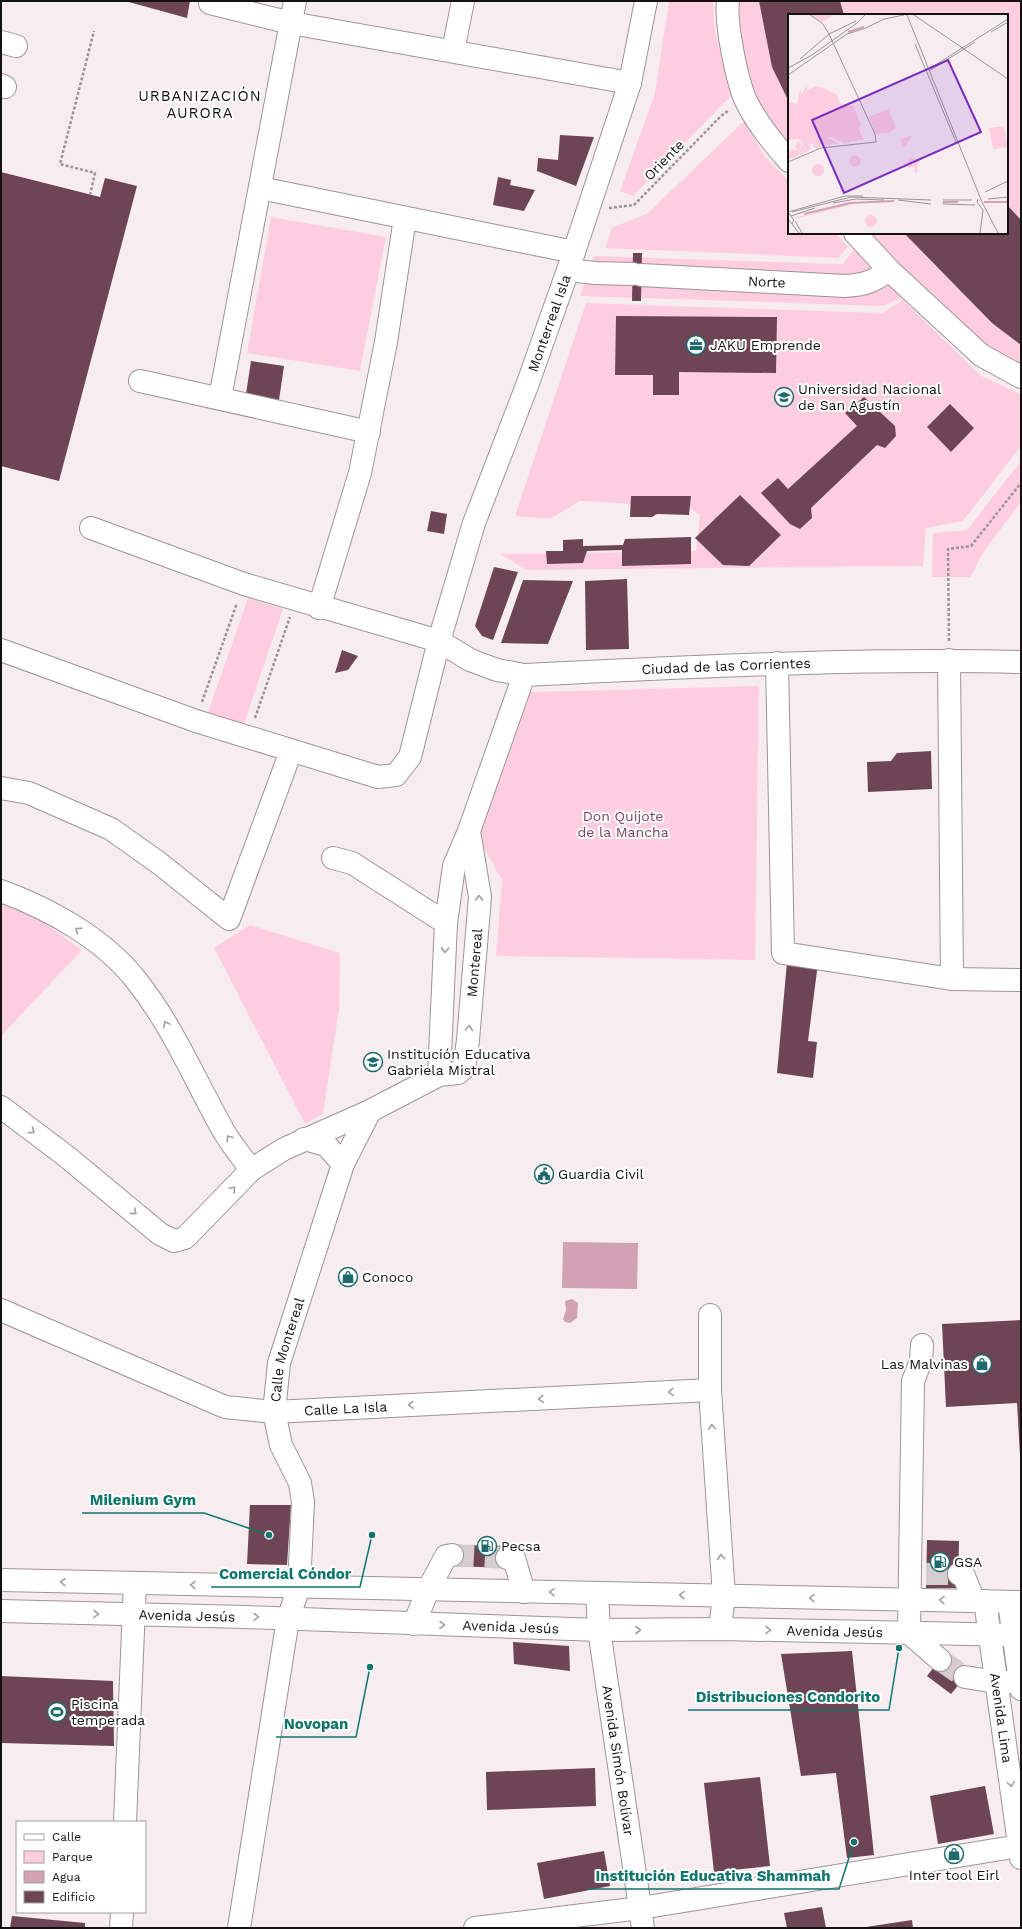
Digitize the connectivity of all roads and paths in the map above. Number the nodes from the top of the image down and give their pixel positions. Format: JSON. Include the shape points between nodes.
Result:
{"nodes":[{"id":1,"x":295,"y":1,"type":"edge"},
{"id":2,"x":463,"y":1,"type":"edge"},
{"id":3,"x":646,"y":1,"type":"edge"},
{"id":4,"x":728,"y":1,"type":"edge"},
{"id":5,"x":210,"y":3,"type":"dead end"},
{"id":6,"x":291,"y":23,"type":"junction"},
{"id":7,"x":94,"y":31,"type":"dead end"},
{"id":8,"x":453,"y":51,"type":"junction"},
{"id":9,"x":630,"y":83,"type":"junction"},
{"id":10,"x":746,"y":100,"type":"junction"},
{"id":11,"x":788,"y":160,"type":"edge"},
{"id":12,"x":260,"y":188,"type":"junction"},
{"id":13,"x":90,"y":195,"type":"dead end"},
{"id":14,"x":588,"y":211,"type":"junction"},
{"id":15,"x":405,"y":218,"type":"junction"},
{"id":16,"x":856,"y":234,"type":"edge"},
{"id":17,"x":571,"y":261,"type":"junction"},
{"id":18,"x":889,"y":270,"type":"junction"},
{"id":19,"x":1021,"y":377,"type":"edge"},
{"id":20,"x":140,"y":381,"type":"dead end"},
{"id":21,"x":220,"y":398,"type":"junction"},
{"id":22,"x":369,"y":432,"type":"junction"},
{"id":23,"x":1021,"y":483,"type":"edge"},
{"id":24,"x":91,"y":528,"type":"dead end"},
{"id":25,"x":244,"y":584,"type":"junction"},
{"id":26,"x":296,"y":600,"type":"junction"},
{"id":27,"x":319,"y":608,"type":"junction"},
{"id":28,"x":439,"y":641,"type":"junction"},
{"id":29,"x":1,"y":650,"type":"edge"},
{"id":30,"x":949,"y":660,"type":"junction"},
{"id":31,"x":1021,"y":662,"type":"edge"},
{"id":32,"x":777,"y":663,"type":"junction"},
{"id":33,"x":524,"y":675,"type":"junction"},
{"id":34,"x":196,"y":721,"type":"junction"},
{"id":35,"x":248,"y":739,"type":"junction"},
{"id":36,"x":291,"y":751,"type":"junction"},
{"id":37,"x":1,"y":788,"type":"edge"},
{"id":38,"x":469,"y":831,"type":"junction"},
{"id":39,"x":333,"y":858,"type":"dead end"},
{"id":40,"x":1,"y":891,"type":"edge"},
{"id":41,"x":446,"y":923,"type":"junction"},
{"id":42,"x":952,"y":979,"type":"junction"},
{"id":43,"x":1021,"y":980,"type":"edge"},
{"id":44,"x":439,"y":1074,"type":"junction"},
{"id":45,"x":1,"y":1107,"type":"edge"},
{"id":46,"x":370,"y":1111,"type":"junction"},
{"id":47,"x":304,"y":1139,"type":"junction"},
{"id":48,"x":343,"y":1164,"type":"junction"},
{"id":49,"x":251,"y":1170,"type":"junction"},
{"id":50,"x":1,"y":1310,"type":"edge"},
{"id":51,"x":710,"y":1315,"type":"dead end"},
{"id":52,"x":922,"y":1345,"type":"dead end"},
{"id":53,"x":710,"y":1390,"type":"junction"},
{"id":54,"x":274,"y":1412,"type":"junction"},
{"id":55,"x":452,"y":1555,"type":"dead end"},
{"id":56,"x":507,"y":1558,"type":"dead end"},
{"id":57,"x":958,"y":1574,"type":"dead end"},
{"id":58,"x":1,"y":1580,"type":"edge"},
{"id":59,"x":135,"y":1583,"type":"junction"},
{"id":60,"x":299,"y":1587,"type":"junction"},
{"id":61,"x":386,"y":1589,"type":"junction"},
{"id":62,"x":428,"y":1590,"type":"junction"},
{"id":63,"x":524,"y":1592,"type":"junction"},
{"id":64,"x":597,"y":1593,"type":"junction"},
{"id":65,"x":724,"y":1596,"type":"junction"},
{"id":66,"x":912,"y":1600,"type":"junction"},
{"id":67,"x":979,"y":1601,"type":"junction"},
{"id":68,"x":1015,"y":1602,"type":"edge"},
{"id":69,"x":1,"y":1611,"type":"edge"},
{"id":70,"x":133,"y":1616,"type":"junction"},
{"id":71,"x":288,"y":1619,"type":"junction"},
{"id":72,"x":384,"y":1623,"type":"junction"},
{"id":73,"x":414,"y":1624,"type":"junction"},
{"id":74,"x":720,"y":1629,"type":"junction"},
{"id":75,"x":598,"y":1630,"type":"junction"},
{"id":76,"x":909,"y":1633,"type":"junction"},
{"id":77,"x":989,"y":1634,"type":"junction"},
{"id":78,"x":1017,"y":1634,"type":"edge"},
{"id":79,"x":940,"y":1660,"type":"tunnel mouth"},
{"id":80,"x":965,"y":1677,"type":"tunnel mouth"},
{"id":81,"x":996,"y":1682,"type":"junction"},
{"id":82,"x":1020,"y":1685,"type":"edge"},
{"id":83,"x":125,"y":1821,"type":"edge"},
{"id":84,"x":1020,"y":1852,"type":"edge"},
{"id":85,"x":122,"y":1913,"type":"edge"},
{"id":86,"x":642,"y":1918,"type":"edge"},
{"id":87,"x":121,"y":1928,"type":"edge"},
{"id":88,"x":239,"y":1928,"type":"edge"},
{"id":89,"x":475,"y":1928,"type":"edge"}],
"edges":[{"from":1,"to":6,"type":"street"},
{"from":2,"to":8,"type":"street"},
{"from":3,"to":9,"type":"street","name":"Monterreal Isla"},
{"from":4,"to":10,"type":"street","via":[[731,46]]},
{"from":5,"to":6,"type":"street"},
{"from":6,"to":8,"type":"street"},
{"from":6,"to":12,"type":"street"},
{"from":7,"to":13,"type":"path","via":[[60,164],[95,172]]},
{"from":8,"to":9,"type":"street"},
{"from":9,"to":14,"type":"street","name":"Monterreal Isla"},
{"from":10,"to":11,"type":"street","via":[[774,144]]},
{"from":10,"to":14,"type":"path","name":"Oriente","via":[[721,116],[634,205]]},
{"from":12,"to":15,"type":"street","name":"Norte"},
{"from":12,"to":21,"type":"street"},
{"from":14,"to":17,"type":"street","name":"Monterreal Isla"},
{"from":15,"to":17,"type":"street","name":"Norte"},
{"from":15,"to":22,"type":"street"},
{"from":16,"to":18,"type":"street"},
{"from":17,"to":18,"type":"street","name":"Norte","via":[[594,273],[844,286],[862,285],[876,280]]},
{"from":17,"to":28,"type":"street","name":"Monterreal Isla","via":[[528,383],[474,523]]},
{"from":18,"to":19,"type":"street","via":[[981,355]]},
{"from":20,"to":21,"type":"street"},
{"from":21,"to":22,"type":"street"},
{"from":22,"to":27,"type":"street","via":[[360,473]]},
{"from":23,"to":30,"type":"path","via":[[971,546],[948,549]]},
{"from":24,"to":25,"type":"street","name":"Ciudad de las Corrientes"},
{"from":25,"to":26,"type":"street","name":"Ciudad de las Corrientes"},
{"from":25,"to":34,"type":"path"},
{"from":26,"to":27,"type":"street","name":"Ciudad de las Corrientes"},
{"from":26,"to":35,"type":"path"},
{"from":27,"to":28,"type":"street","name":"Ciudad de las Corrientes"},
{"from":28,"to":33,"type":"street","name":"Ciudad de las Corrientes","via":[[477,662],[497,670]]},
{"from":28,"to":36,"type":"street","name":"Monterreal Isla","via":[[410,757],[396,775],[378,777]]},
{"from":29,"to":34,"type":"street","name":"Monterreal Isla"},
{"from":30,"to":31,"type":"street","name":"Ciudad de las Corrientes"},
{"from":30,"to":32,"type":"street","name":"Ciudad de las Corrientes"},
{"from":30,"to":42,"type":"street"},
{"from":32,"to":33,"type":"street","name":"Ciudad de las Corrientes"},
{"from":32,"to":42,"type":"street","via":[[784,954]]},
{"from":33,"to":38,"type":"street","name":"Montereal"},
{"from":34,"to":35,"type":"street","name":"Monterreal Isla"},
{"from":35,"to":36,"type":"street","name":"Monterreal Isla"},
{"from":36,"to":37,"type":"street","via":[[230,919],[159,863],[110,829],[29,792]]},
{"from":38,"to":41,"type":"street","name":"Montereal","via":[[454,866]]},
{"from":44,"to":38,"type":"street","name":"Montereal","one_way":true,"via":[[458,1073],[464,1068],[468,1040],[480,897]]},
{"from":39,"to":41,"type":"street","via":[[352,863]]},
{"from":49,"to":40,"type":"street","one_way":true,"via":[[224,1132],[162,1016],[136,979],[111,954],[60,917],[33,902]]},
{"from":41,"to":44,"type":"street","name":"Montereal","one_way":true},
{"from":42,"to":43,"type":"street"},
{"from":44,"to":46,"type":"street","name":"Montereal"},
{"from":45,"to":49,"type":"street","name":"Montereal","one_way":true,"via":[[66,1156],[160,1234],[174,1241],[185,1238]]},
{"from":46,"to":47,"type":"street","name":"Montereal"},
{"from":46,"to":48,"type":"street","name":"Calle Montereal"},
{"from":47,"to":48,"type":"street","via":[[326,1145]]},
{"from":47,"to":49,"type":"street","name":"Montereal"},
{"from":48,"to":54,"type":"street","name":"Calle Montereal","via":[[279,1363]]},
{"from":50,"to":54,"type":"street","name":"Calle La Isla","via":[[225,1407]]},
{"from":51,"to":53,"type":"street"},
{"from":52,"to":66,"type":"street","via":[[921,1361],[913,1381],[919,1574]]},
{"from":53,"to":54,"type":"street","name":"Calle La Isla","one_way":true},
{"from":65,"to":53,"type":"street","one_way":true},
{"from":54,"to":60,"type":"street","name":"Calle Montereal","via":[[281,1445],[300,1483],[303,1502]]},
{"from":55,"to":62,"type":"street","via":[[446,1556]]},
{"from":56,"to":63,"type":"street","via":[[514,1558]]},
{"from":57,"to":67,"type":"street","name":"Avenida Lima","via":[[963,1574]]},
{"from":59,"to":58,"type":"street","one_way":true},
{"from":60,"to":59,"type":"street","one_way":true},
{"from":59,"to":70,"type":"street"},
{"from":60,"to":61,"type":"street"},
{"from":60,"to":71,"type":"street","name":"Calle Montereal"},
{"from":61,"to":62,"type":"street"},
{"from":61,"to":72,"type":"street"},
{"from":62,"to":63,"type":"street"},
{"from":62,"to":73,"type":"street"},
{"from":64,"to":63,"type":"street","one_way":true},
{"from":65,"to":64,"type":"street","one_way":true},
{"from":64,"to":75,"type":"street","name":"Avenida Simón Bolívar"},
{"from":66,"to":65,"type":"street","one_way":true},
{"from":65,"to":74,"type":"street"},
{"from":67,"to":66,"type":"street","one_way":true},
{"from":66,"to":76,"type":"street"},
{"from":67,"to":68,"type":"street"},
{"from":67,"to":77,"type":"street","name":"Avenida Lima"},
{"from":68,"to":78,"type":"street","name":"Avenida Lima"},
{"from":69,"to":70,"type":"street","name":"Avenida Jesús","one_way":true},
{"from":70,"to":71,"type":"street","name":"Avenida Jesús","one_way":true},
{"from":70,"to":83,"type":"street"},
{"from":71,"to":72,"type":"street","name":"Avenida Jesús"},
{"from":71,"to":88,"type":"street","name":"Calle Montereal"},
{"from":72,"to":73,"type":"street","name":"Avenida Jesús"},
{"from":73,"to":75,"type":"street","name":"Avenida Jesús","one_way":true},
{"from":75,"to":74,"type":"street","name":"Avenida Jesús","one_way":true},
{"from":74,"to":76,"type":"street","name":"Avenida Jesús","one_way":true},
{"from":75,"to":86,"type":"street","name":"Avenida Simón Bolívar"},
{"from":76,"to":77,"type":"street","name":"Avenida Jesús"},
{"from":76,"to":79,"type":"street"},
{"from":77,"to":78,"type":"street","name":"Avenida Jesús"},
{"from":77,"to":81,"type":"street","name":"Avenida Lima"},
{"from":78,"to":82,"type":"street","name":"Avenida Lima"},
{"from":80,"to":81,"type":"street"},
{"from":81,"to":82,"type":"street"},
{"from":81,"to":84,"type":"street","name":"Avenida Lima","one_way":true},
{"from":84,"to":86,"type":"street"},
{"from":85,"to":87,"type":"street"},
{"from":86,"to":89,"type":"street"}]}
